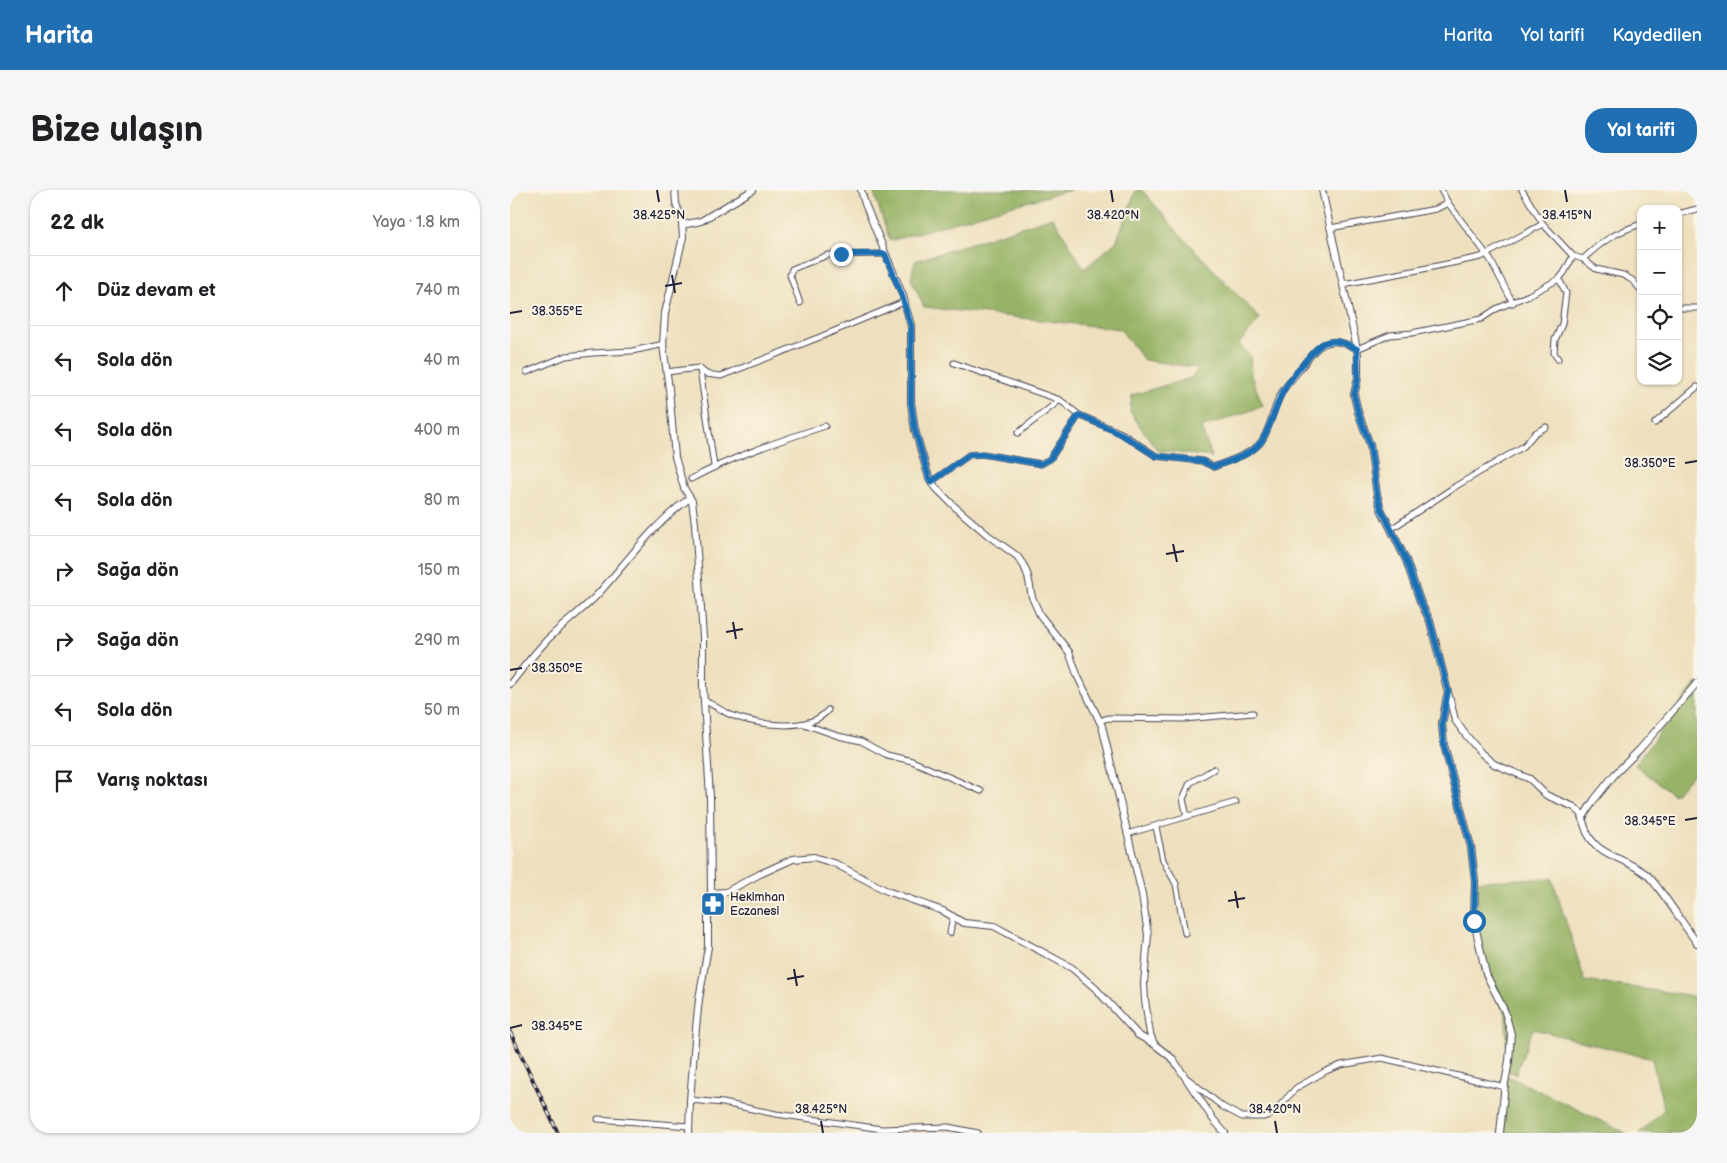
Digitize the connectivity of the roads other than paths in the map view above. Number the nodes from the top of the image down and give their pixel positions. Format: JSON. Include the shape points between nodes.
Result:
{"nodes":[{"id":1,"x":675,"y":190,"type":"edge"},
{"id":2,"x":753,"y":190,"type":"edge"},
{"id":3,"x":861,"y":190,"type":"edge"},
{"id":4,"x":1322,"y":190,"type":"edge"},
{"id":5,"x":1441,"y":190,"type":"edge"},
{"id":6,"x":1522,"y":190,"type":"edge"},
{"id":7,"x":1448,"y":204,"type":"junction"},
{"id":8,"x":1697,"y":209,"type":"edge"},
{"id":9,"x":1682,"y":213,"type":"edge"},
{"id":10,"x":1543,"y":224,"type":"junction"},
{"id":11,"x":682,"y":225,"type":"junction"},
{"id":12,"x":1637,"y":225,"type":"edge"},
{"id":13,"x":1330,"y":228,"type":"junction"},
{"id":14,"x":885,"y":254,"type":"junction"},
{"id":15,"x":1487,"y":255,"type":"junction"},
{"id":16,"x":1573,"y":256,"type":"junction"},
{"id":17,"x":1583,"y":259,"type":"junction"},
{"id":18,"x":1559,"y":280,"type":"junction"},
{"id":19,"x":1343,"y":284,"type":"junction"},
{"id":20,"x":1637,"y":286,"type":"edge"},
{"id":21,"x":904,"y":302,"type":"junction"},
{"id":22,"x":800,"y":303,"type":"dead end"},
{"id":23,"x":1513,"y":303,"type":"junction"},
{"id":24,"x":1682,"y":308,"type":"edge"},
{"id":25,"x":1697,"y":308,"type":"edge"},
{"id":26,"x":664,"y":344,"type":"junction"},
{"id":27,"x":1357,"y":349,"type":"junction"},
{"id":28,"x":1558,"y":359,"type":"dead end"},
{"id":29,"x":954,"y":363,"type":"dead end"},
{"id":30,"x":700,"y":369,"type":"junction"},
{"id":31,"x":527,"y":372,"type":"dead end"},
{"id":32,"x":666,"y":372,"type":"junction"},
{"id":33,"x":1697,"y":387,"type":"edge"},
{"id":34,"x":1060,"y":400,"type":"junction"},
{"id":35,"x":1079,"y":415,"type":"junction"},
{"id":36,"x":1655,"y":423,"type":"dead end"},
{"id":37,"x":826,"y":426,"type":"dead end"},
{"id":38,"x":1546,"y":427,"type":"dead end"},
{"id":39,"x":1018,"y":433,"type":"dead end"},
{"id":40,"x":714,"y":466,"type":"junction"},
{"id":41,"x":691,"y":479,"type":"dead end"},
{"id":42,"x":931,"y":482,"type":"junction"},
{"id":43,"x":690,"y":498,"type":"junction"},
{"id":44,"x":1391,"y":530,"type":"junction"},
{"id":45,"x":1697,"y":683,"type":"edge"},
{"id":46,"x":510,"y":684,"type":"edge"},
{"id":47,"x":1448,"y":691,"type":"junction"},
{"id":48,"x":704,"y":700,"type":"junction"},
{"id":49,"x":828,"y":710,"type":"dead end"},
{"id":50,"x":1253,"y":713,"type":"dead end"},
{"id":51,"x":1099,"y":721,"type":"junction"},
{"id":52,"x":804,"y":724,"type":"junction"},
{"id":53,"x":1214,"y":769,"type":"dead end"},
{"id":54,"x":980,"y":791,"type":"dead end"},
{"id":55,"x":1236,"y":802,"type":"dead end"},
{"id":56,"x":1187,"y":816,"type":"junction"},
{"id":57,"x":1582,"y":819,"type":"junction"},
{"id":58,"x":1156,"y":826,"type":"junction"},
{"id":59,"x":1127,"y":834,"type":"junction"},
{"id":60,"x":710,"y":892,"type":"junction"},
{"id":61,"x":953,"y":916,"type":"junction"},
{"id":62,"x":950,"y":932,"type":"dead end"},
{"id":63,"x":1185,"y":933,"type":"dead end"},
{"id":64,"x":1697,"y":943,"type":"edge"},
{"id":65,"x":1154,"y":1044,"type":"junction"},
{"id":66,"x":1188,"y":1079,"type":"junction"},
{"id":67,"x":1504,"y":1088,"type":"junction"},
{"id":68,"x":690,"y":1100,"type":"junction"},
{"id":69,"x":598,"y":1119,"type":"dead end"},
{"id":70,"x":689,"y":1130,"type":"edge"},
{"id":71,"x":978,"y":1133,"type":"edge"},
{"id":72,"x":1225,"y":1133,"type":"edge"},
{"id":73,"x":1500,"y":1133,"type":"edge"}],
"edges":[{"from":1,"to":11,"type":"street"},
{"from":2,"to":11,"type":"street","via":[[701,221]]},
{"from":3,"to":14,"type":"street"},
{"from":4,"to":13,"type":"street"},
{"from":5,"to":7,"type":"street"},
{"from":6,"to":10,"type":"street"},
{"from":7,"to":13,"type":"street","via":[[1436,209]]},
{"from":7,"to":15,"type":"street"},
{"from":8,"to":9,"type":"street"},
{"from":10,"to":15,"type":"street"},
{"from":10,"to":16,"type":"street"},
{"from":11,"to":26,"type":"street","via":[[683,237],[665,313]]},
{"from":12,"to":17,"type":"street","via":[[1617,232]]},
{"from":13,"to":19,"type":"street"},
{"from":14,"to":21,"type":"street"},
{"from":14,"to":22,"type":"street","via":[[828,255],[792,270],[790,275]]},
{"from":15,"to":19,"type":"street"},
{"from":15,"to":23,"type":"street"},
{"from":16,"to":17,"type":"street"},
{"from":16,"to":18,"type":"street"},
{"from":17,"to":20,"type":"street","via":[[1596,270],[1623,275]]},
{"from":18,"to":23,"type":"street"},
{"from":18,"to":28,"type":"street","via":[[1566,293],[1562,324],[1555,340],[1554,353]]},
{"from":19,"to":27,"type":"street"},
{"from":21,"to":30,"type":"street","via":[[721,376],[706,374]]},
{"from":21,"to":42,"type":"street","via":[[911,326],[911,403]]},
{"from":23,"to":27,"type":"street","via":[[1481,319],[1390,335]]},
{"from":24,"to":25,"type":"street"},
{"from":26,"to":31,"type":"street","via":[[632,351],[566,356]]},
{"from":26,"to":32,"type":"street"},
{"from":27,"to":35,"type":"street","via":[[1336,341],[1324,343],[1310,355],[1282,393],[1261,442],[1245,455],[1214,467],[1202,461],[1156,456],[1121,434]]},
{"from":27,"to":44,"type":"street","via":[[1358,378],[1354,395],[1370,445],[1379,502]]},
{"from":29,"to":34,"type":"street"},
{"from":30,"to":32,"type":"street"},
{"from":30,"to":40,"type":"street"},
{"from":32,"to":43,"type":"street","via":[[675,457]]},
{"from":33,"to":36,"type":"street"},
{"from":34,"to":35,"type":"street"},
{"from":34,"to":39,"type":"street"},
{"from":35,"to":42,"type":"street","via":[[1050,459],[1041,464],[982,454],[969,455]]},
{"from":37,"to":40,"type":"street"},
{"from":38,"to":44,"type":"street","via":[[1535,433],[1524,446]]},
{"from":40,"to":41,"type":"street"},
{"from":42,"to":51,"type":"street","via":[[955,507],[1017,556],[1028,576],[1040,615],[1069,652]]},
{"from":43,"to":46,"type":"street","via":[[646,537],[597,594],[547,640]]},
{"from":43,"to":48,"type":"street","via":[[695,524],[703,637]]},
{"from":44,"to":47,"type":"street","via":[[1430,621]]},
{"from":45,"to":57,"type":"street","via":[[1615,774]]},
{"from":47,"to":57,"type":"street","via":[[1455,720],[1481,753],[1494,764],[1530,779],[1546,795],[1582,814]]},
{"from":47,"to":67,"type":"street","via":[[1442,724],[1444,746],[1471,847],[1475,882],[1474,921],[1486,974],[1511,1034]]},
{"from":48,"to":52,"type":"street","via":[[730,715],[754,722]]},
{"from":48,"to":60,"type":"street","via":[[710,797]]},
{"from":49,"to":52,"type":"street","via":[[818,720]]},
{"from":50,"to":51,"type":"street","via":[[1184,719],[1108,718]]},
{"from":51,"to":59,"type":"street"},
{"from":52,"to":54,"type":"street","via":[[861,741],[887,755],[912,761]]},
{"from":53,"to":56,"type":"street","via":[[1190,783],[1183,799]]},
{"from":55,"to":56,"type":"street"},
{"from":56,"to":58,"type":"street"},
{"from":57,"to":64,"type":"street","via":[[1596,846],[1647,874]]},
{"from":58,"to":59,"type":"street"},
{"from":58,"to":63,"type":"street","via":[[1163,860],[1176,884]]},
{"from":59,"to":65,"type":"street","via":[[1148,935],[1144,984]]},
{"from":60,"to":61,"type":"street","via":[[726,892],[793,859],[814,857],[836,864],[887,891]]},
{"from":60,"to":68,"type":"street","via":[[708,947],[699,999]]},
{"from":61,"to":62,"type":"street"},
{"from":61,"to":65,"type":"street","via":[[964,922],[994,926],[1072,968],[1138,1035]]},
{"from":65,"to":66,"type":"street","via":[[1173,1059]]},
{"from":66,"to":67,"type":"street","via":[[1223,1107],[1242,1117],[1272,1114],[1296,1088],[1326,1071],[1382,1058]]},
{"from":66,"to":72,"type":"street"},
{"from":67,"to":73,"type":"street"},
{"from":68,"to":70,"type":"street"},
{"from":68,"to":71,"type":"street","via":[[882,1129],[948,1127]]},
{"from":69,"to":70,"type":"street"}]}
